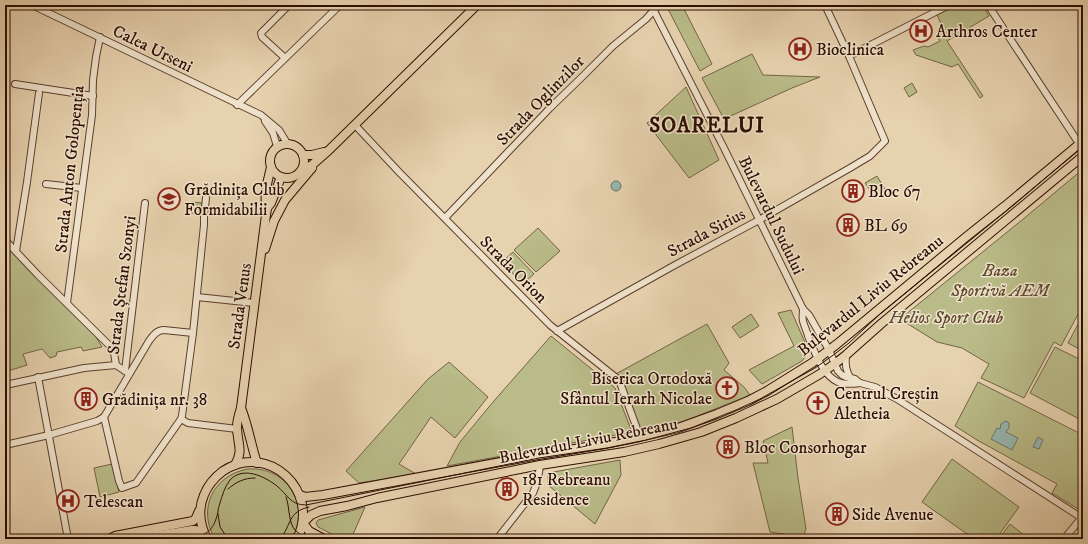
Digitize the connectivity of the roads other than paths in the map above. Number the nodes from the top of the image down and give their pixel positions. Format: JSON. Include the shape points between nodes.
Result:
{"nodes":[{"id":1,"x":32,"y":5,"type":"edge"},
{"id":2,"x":289,"y":5,"type":"edge"},
{"id":3,"x":340,"y":5,"type":"edge"},
{"id":4,"x":659,"y":5,"type":"edge"},
{"id":5,"x":825,"y":5,"type":"edge"},
{"id":6,"x":949,"y":5,"type":"edge"},
{"id":7,"x":988,"y":5,"type":"edge"},
{"id":8,"x":472,"y":7,"type":"edge"},
{"id":9,"x":652,"y":7,"type":"edge"},
{"id":10,"x":100,"y":37,"type":"junction"},
{"id":11,"x":849,"y":56,"type":"junction"},
{"id":12,"x":285,"y":58,"type":"junction"},
{"id":13,"x":15,"y":84,"type":"dead end"},
{"id":14,"x":39,"y":92,"type":"dead end"},
{"id":15,"x":93,"y":96,"type":"junction"},
{"id":16,"x":237,"y":105,"type":"junction"},
{"id":17,"x":261,"y":115,"type":"junction"},
{"id":18,"x":355,"y":125,"type":"junction"},
{"id":19,"x":287,"y":144,"type":"junction"},
{"id":20,"x":1082,"y":145,"type":"edge"},
{"id":21,"x":277,"y":146,"type":"junction"},
{"id":22,"x":328,"y":151,"type":"junction"},
{"id":23,"x":303,"y":155,"type":"junction"},
{"id":24,"x":1083,"y":156,"type":"edge"},
{"id":25,"x":271,"y":167,"type":"junction"},
{"id":26,"x":300,"y":172,"type":"junction"},
{"id":27,"x":281,"y":177,"type":"junction"},
{"id":28,"x":46,"y":184,"type":"dead end"},
{"id":29,"x":82,"y":188,"type":"junction"},
{"id":30,"x":206,"y":198,"type":"dead end"},
{"id":31,"x":145,"y":203,"type":"dead end"},
{"id":32,"x":267,"y":208,"type":"junction"},
{"id":33,"x":445,"y":218,"type":"junction"},
{"id":34,"x":759,"y":220,"type":"junction"},
{"id":35,"x":5,"y":240,"type":"edge"},
{"id":36,"x":8,"y":247,"type":"edge"},
{"id":37,"x":16,"y":251,"type":"junction"},
{"id":38,"x":261,"y":261,"type":"junction"},
{"id":39,"x":197,"y":297,"type":"junction"},
{"id":40,"x":67,"y":303,"type":"junction"},
{"id":41,"x":254,"y":303,"type":"junction"},
{"id":42,"x":803,"y":309,"type":"junction"},
{"id":43,"x":557,"y":331,"type":"junction"},
{"id":44,"x":193,"y":333,"type":"junction"},
{"id":45,"x":829,"y":350,"type":"junction"},
{"id":46,"x":846,"y":355,"type":"junction"},
{"id":47,"x":818,"y":358,"type":"junction"},
{"id":48,"x":836,"y":363,"type":"junction"},
{"id":49,"x":116,"y":365,"type":"junction"},
{"id":50,"x":825,"y":371,"type":"junction"},
{"id":51,"x":127,"y":372,"type":"junction"},
{"id":52,"x":38,"y":377,"type":"junction"},
{"id":53,"x":851,"y":379,"type":"junction"},
{"id":54,"x":860,"y":383,"type":"junction"},
{"id":55,"x":5,"y":387,"type":"edge"},
{"id":56,"x":241,"y":408,"type":"junction"},
{"id":57,"x":104,"y":417,"type":"junction"},
{"id":58,"x":181,"y":419,"type":"junction"},
{"id":59,"x":237,"y":429,"type":"junction"},
{"id":60,"x":49,"y":435,"type":"junction"},
{"id":61,"x":640,"y":437,"type":"junction"},
{"id":62,"x":5,"y":445,"type":"edge"},
{"id":63,"x":257,"y":463,"type":"junction"},
{"id":64,"x":540,"y":465,"type":"junction"},
{"id":65,"x":235,"y":466,"type":"junction"},
{"id":66,"x":300,"y":495,"type":"junction"},
{"id":67,"x":201,"y":507,"type":"junction"},
{"id":68,"x":1082,"y":517,"type":"edge"},
{"id":69,"x":303,"y":523,"type":"junction"},
{"id":70,"x":205,"y":537,"type":"edge"},
{"id":71,"x":68,"y":539,"type":"edge"},
{"id":72,"x":109,"y":539,"type":"edge"},
{"id":73,"x":137,"y":539,"type":"edge"},
{"id":74,"x":297,"y":539,"type":"edge"},
{"id":75,"x":324,"y":539,"type":"edge"},
{"id":76,"x":497,"y":539,"type":"edge"},
{"id":77,"x":1064,"y":539,"type":"edge"}],
"edges":[{"from":1,"to":10,"type":"street","name":"Calea Urseni"},
{"from":2,"to":12,"type":"street","via":[[261,33]]},
{"from":3,"to":12,"type":"street"},
{"from":4,"to":9,"type":"street","name":"Strada Oglinzilor"},
{"from":5,"to":11,"type":"street"},
{"from":6,"to":11,"type":"street"},
{"from":7,"to":20,"type":"street"},
{"from":8,"to":18,"type":"main road"},
{"from":9,"to":33,"type":"street","name":"Strada Oglinzilor","via":[[646,19],[613,46],[550,108]]},
{"from":9,"to":34,"type":"street","name":"Bulevardul Sudului"},
{"from":10,"to":15,"type":"street","name":"Strada Anton Golopenția"},
{"from":10,"to":16,"type":"street","name":"Calea Urseni"},
{"from":11,"to":34,"type":"street","name":"Strada Sirius","via":[[885,141],[870,156]]},
{"from":12,"to":16,"type":"street"},
{"from":13,"to":15,"type":"street"},
{"from":14,"to":37,"type":"street"},
{"from":15,"to":29,"type":"street","name":"Strada Anton Golopenția"},
{"from":16,"to":17,"type":"street","name":"Calea Urseni"},
{"from":17,"to":19,"type":"street","name":"Calea Urseni","via":[[279,130]]},
{"from":17,"to":21,"type":"street","via":[[273,133]]},
{"from":18,"to":22,"type":"main road"},
{"from":18,"to":33,"type":"street","name":"Strada Orion"},
{"from":19,"to":21,"type":"main road"},
{"from":19,"to":23,"type":"main road","via":[[295,146]]},
{"from":20,"to":45,"type":"main road","name":"Bulevardul Liviu Rebreanu"},
{"from":21,"to":25,"type":"main road","via":[[270,157]]},
{"from":22,"to":23,"type":"main road","via":[[316,155]]},
{"from":22,"to":26,"type":"main road"},
{"from":22,"to":38,"type":"main road","via":[[285,200],[274,221]]},
{"from":23,"to":26,"type":"main road","via":[[303,167]]},
{"from":24,"to":46,"type":"main road","name":"Bulevardul Liviu Rebreanu"},
{"from":25,"to":27,"type":"main road"},
{"from":25,"to":32,"type":"main road","name":"Strada Venus","via":[[266,189]]},
{"from":26,"to":27,"type":"main road","via":[[291,177]]},
{"from":27,"to":32,"type":"main road","name":"Strada Venus"},
{"from":28,"to":29,"type":"street"},
{"from":29,"to":40,"type":"street","name":"Strada Anton Golopenția"},
{"from":30,"to":39,"type":"street"},
{"from":31,"to":51,"type":"street","name":"Strada Ștefan Szonyi"},
{"from":32,"to":38,"type":"main road","name":"Strada Venus"},
{"from":33,"to":43,"type":"street","name":"Strada Orion"},
{"from":34,"to":42,"type":"street","name":"Bulevardul Sudului"},
{"from":34,"to":43,"type":"street","name":"Strada Sirius"},
{"from":35,"to":36,"type":"street"},
{"from":36,"to":37,"type":"street"},
{"from":37,"to":40,"type":"street"},
{"from":38,"to":41,"type":"main road","name":"Strada Venus"},
{"from":39,"to":41,"type":"street"},
{"from":39,"to":44,"type":"street"},
{"from":40,"to":49,"type":"street","via":[[110,346]]},
{"from":41,"to":56,"type":"main road","name":"Strada Venus"},
{"from":42,"to":45,"type":"street","name":"Bulevardul Sudului"},
{"from":42,"to":47,"type":"street","name":"Bulevardul Sudului","via":[[802,320]]},
{"from":43,"to":61,"type":"street","name":"Strada Orion","via":[[619,380]]},
{"from":44,"to":51,"type":"street","via":[[164,330],[157,332]]},
{"from":44,"to":58,"type":"street"},
{"from":45,"to":47,"type":"main road","name":"Bulevardul Liviu Rebreanu"},
{"from":45,"to":48,"type":"street","name":"Bulevardul Sudului"},
{"from":46,"to":48,"type":"main road","name":"Bulevardul Liviu Rebreanu"},
{"from":46,"to":53,"type":"street","via":[[845,364]]},
{"from":47,"to":50,"type":"street","name":"Bulevardul Sudului"},
{"from":47,"to":61,"type":"main road","name":"Bulevardul Liviu Rebreanu","via":[[748,401],[678,428]]},
{"from":48,"to":50,"type":"main road","name":"Bulevardul Liviu Rebreanu"},
{"from":48,"to":53,"type":"street","name":"Bulevardul Sudului","via":[[838,371]]},
{"from":49,"to":51,"type":"street"},
{"from":49,"to":52,"type":"street"},
{"from":50,"to":54,"type":"street","via":[[839,382]]},
{"from":50,"to":64,"type":"main road","name":"Bulevardul Liviu Rebreanu","via":[[777,399],[701,432],[632,450]]},
{"from":51,"to":57,"type":"street"},
{"from":52,"to":55,"type":"street"},
{"from":52,"to":60,"type":"street"},
{"from":53,"to":54,"type":"street","name":"Bulevardul Sudului"},
{"from":54,"to":68,"type":"street","via":[[875,387],[897,399]]},
{"from":56,"to":59,"type":"main road","name":"Strada Venus"},
{"from":56,"to":63,"type":"main road","name":"Strada Venus"},
{"from":57,"to":58,"type":"street","via":[[122,488],[136,483]]},
{"from":57,"to":60,"type":"street"},
{"from":58,"to":59,"type":"street","via":[[193,424]]},
{"from":59,"to":65,"type":"main road","name":"Strada Venus","via":[[240,457]]},
{"from":60,"to":62,"type":"street"},
{"from":60,"to":71,"type":"street"},
{"from":61,"to":66,"type":"main road","name":"Bulevardul Liviu Rebreanu","via":[[311,497]]},
{"from":63,"to":65,"type":"main road"},
{"from":63,"to":66,"type":"main road","via":[[282,472]]},
{"from":64,"to":69,"type":"main road","name":"Bulevardul Liviu Rebreanu","via":[[320,511]]},
{"from":64,"to":76,"type":"street","via":[[533,493]]},
{"from":65,"to":67,"type":"main road","via":[[221,473],[212,482]]},
{"from":66,"to":69,"type":"main road"},
{"from":67,"to":70,"type":"main road","via":[[200,518]]},
{"from":67,"to":72,"type":"main road","via":[[193,521]]},
{"from":68,"to":77,"type":"street"},
{"from":69,"to":74,"type":"main road"},
{"from":69,"to":75,"type":"main road","via":[[309,531]]},
{"from":70,"to":73,"type":"main road","via":[[192,530]]}]}
